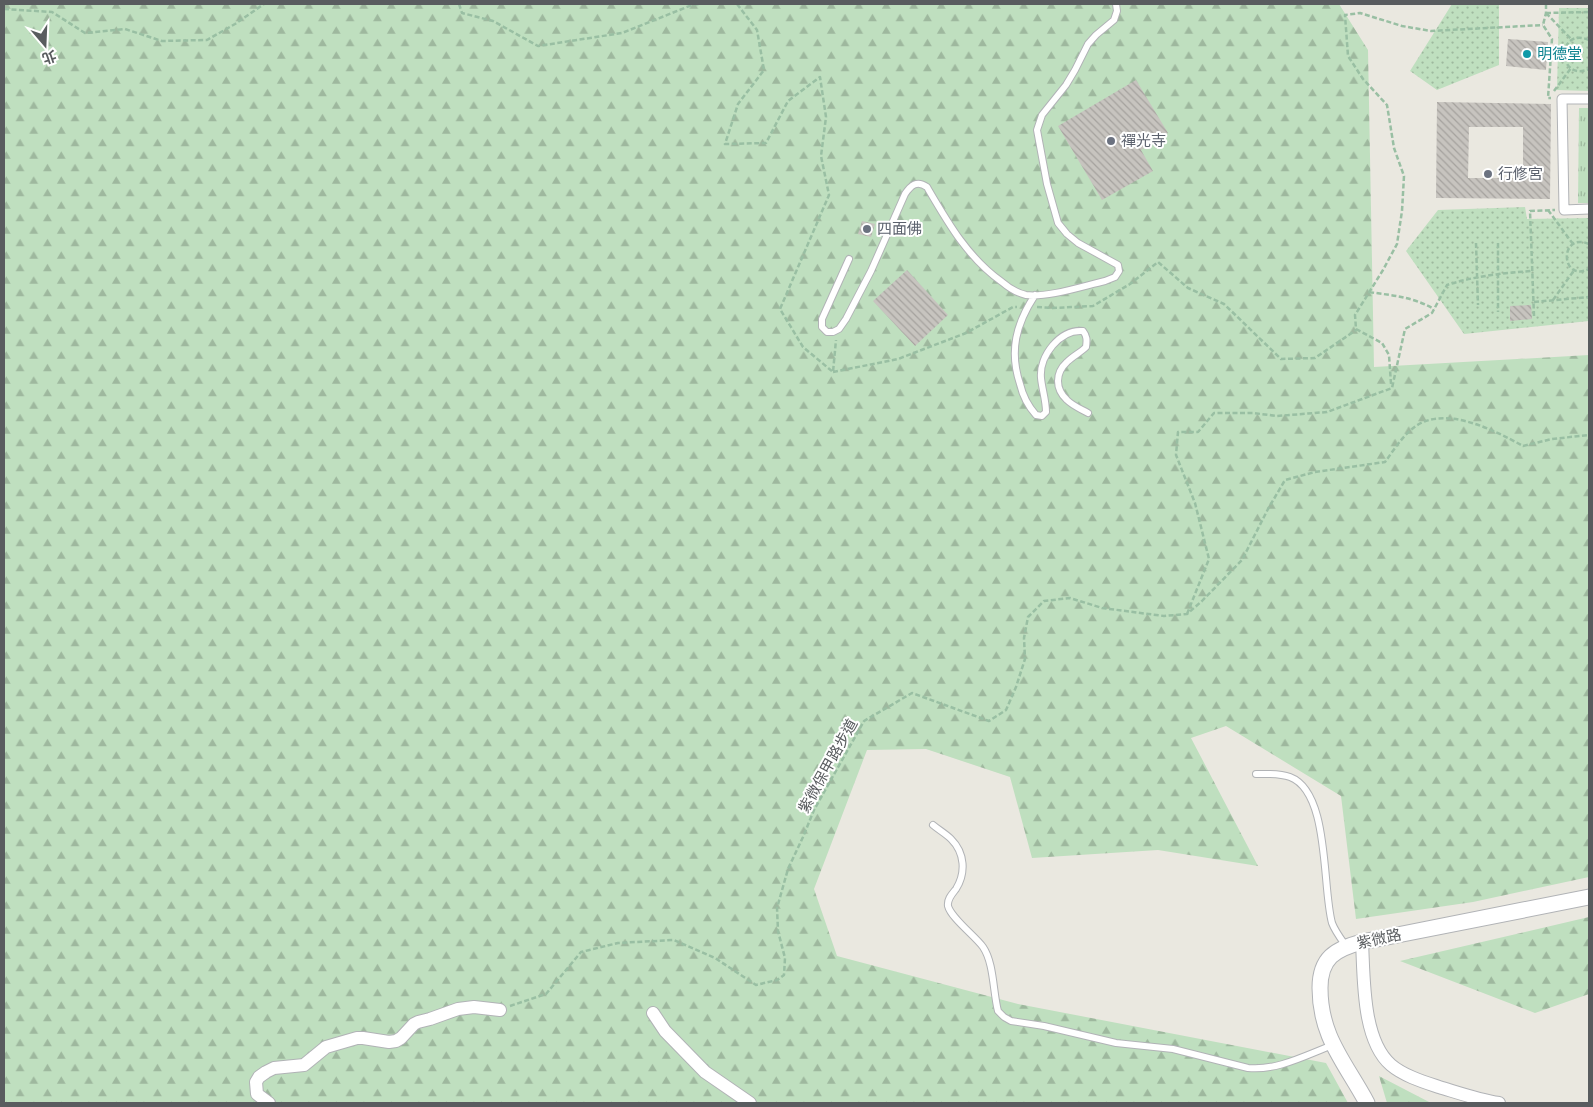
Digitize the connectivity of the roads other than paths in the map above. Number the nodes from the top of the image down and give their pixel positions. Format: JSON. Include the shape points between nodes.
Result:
{"nodes":[{"id":1,"x":1116,"y":4,"type":"edge"},
{"id":2,"x":1589,"y":99,"type":"edge"},
{"id":3,"x":1589,"y":209,"type":"edge"},
{"id":4,"x":849,"y":259,"type":"dead end"},
{"id":5,"x":1035,"y":294,"type":"junction"},
{"id":6,"x":1088,"y":413,"type":"dead end"},
{"id":7,"x":1256,"y":774,"type":"dead end"},
{"id":8,"x":932,"y":826,"type":"dead end"},
{"id":9,"x":1589,"y":897,"type":"edge"},
{"id":10,"x":1362,"y":942,"type":"junction"},
{"id":11,"x":1346,"y":946,"type":"junction"},
{"id":12,"x":500,"y":1010,"type":"road end"},
{"id":13,"x":653,"y":1012,"type":"dead end"},
{"id":14,"x":1332,"y":1045,"type":"junction"},
{"id":15,"x":269,"y":1103,"type":"edge"},
{"id":16,"x":750,"y":1103,"type":"edge"},
{"id":17,"x":1367,"y":1103,"type":"edge"},
{"id":18,"x":1498,"y":1103,"type":"edge"}],
"edges":[{"from":1,"to":5,"type":"lane","via":[[1118,11],[1114,20],[1088,44],[1076,70],[1042,115],[1037,130],[1058,223],[1078,243],[1118,264],[1119,271],[1115,277],[1105,281]]},
{"from":2,"to":3,"type":"street","via":[[1562,99],[1564,210]]},
{"from":4,"to":5,"type":"lane","via":[[822,319],[822,327],[827,332],[837,331],[846,319],[905,194],[910,186],[922,183],[928,187],[953,231],[972,256],[1012,290]]},
{"from":5,"to":6,"type":"lane","via":[[1027,306],[1015,340],[1014,359],[1024,398],[1036,416],[1046,412],[1040,376],[1042,364],[1061,336],[1082,331],[1086,335],[1086,347],[1067,362],[1057,378],[1067,400]]},
{"from":7,"to":11,"type":"lane","via":[[1291,777],[1310,795],[1321,832],[1332,924]]},
{"from":8,"to":14,"type":"lane","via":[[952,839],[958,848],[962,859],[962,879],[948,906],[988,957],[998,1011],[1011,1021],[1116,1043],[1173,1049],[1260,1069]]},
{"from":9,"to":10,"type":"street","name":"紫微路"},
{"from":10,"to":11,"type":"street","name":"紫微路"},
{"from":10,"to":18,"type":"street","via":[[1371,1034],[1378,1050],[1391,1066],[1426,1083]]},
{"from":11,"to":14,"type":"street","name":"紫微路","via":[[1324,963],[1320,976],[1322,1012]]},
{"from":12,"to":15,"type":"street","via":[[458,1009],[414,1024],[396,1041],[363,1038],[326,1047],[304,1065],[274,1068],[259,1077],[257,1094]]},
{"from":13,"to":16,"type":"street","via":[[665,1031],[705,1072]]},
{"from":14,"to":17,"type":"street","name":"紫微路"}]}
